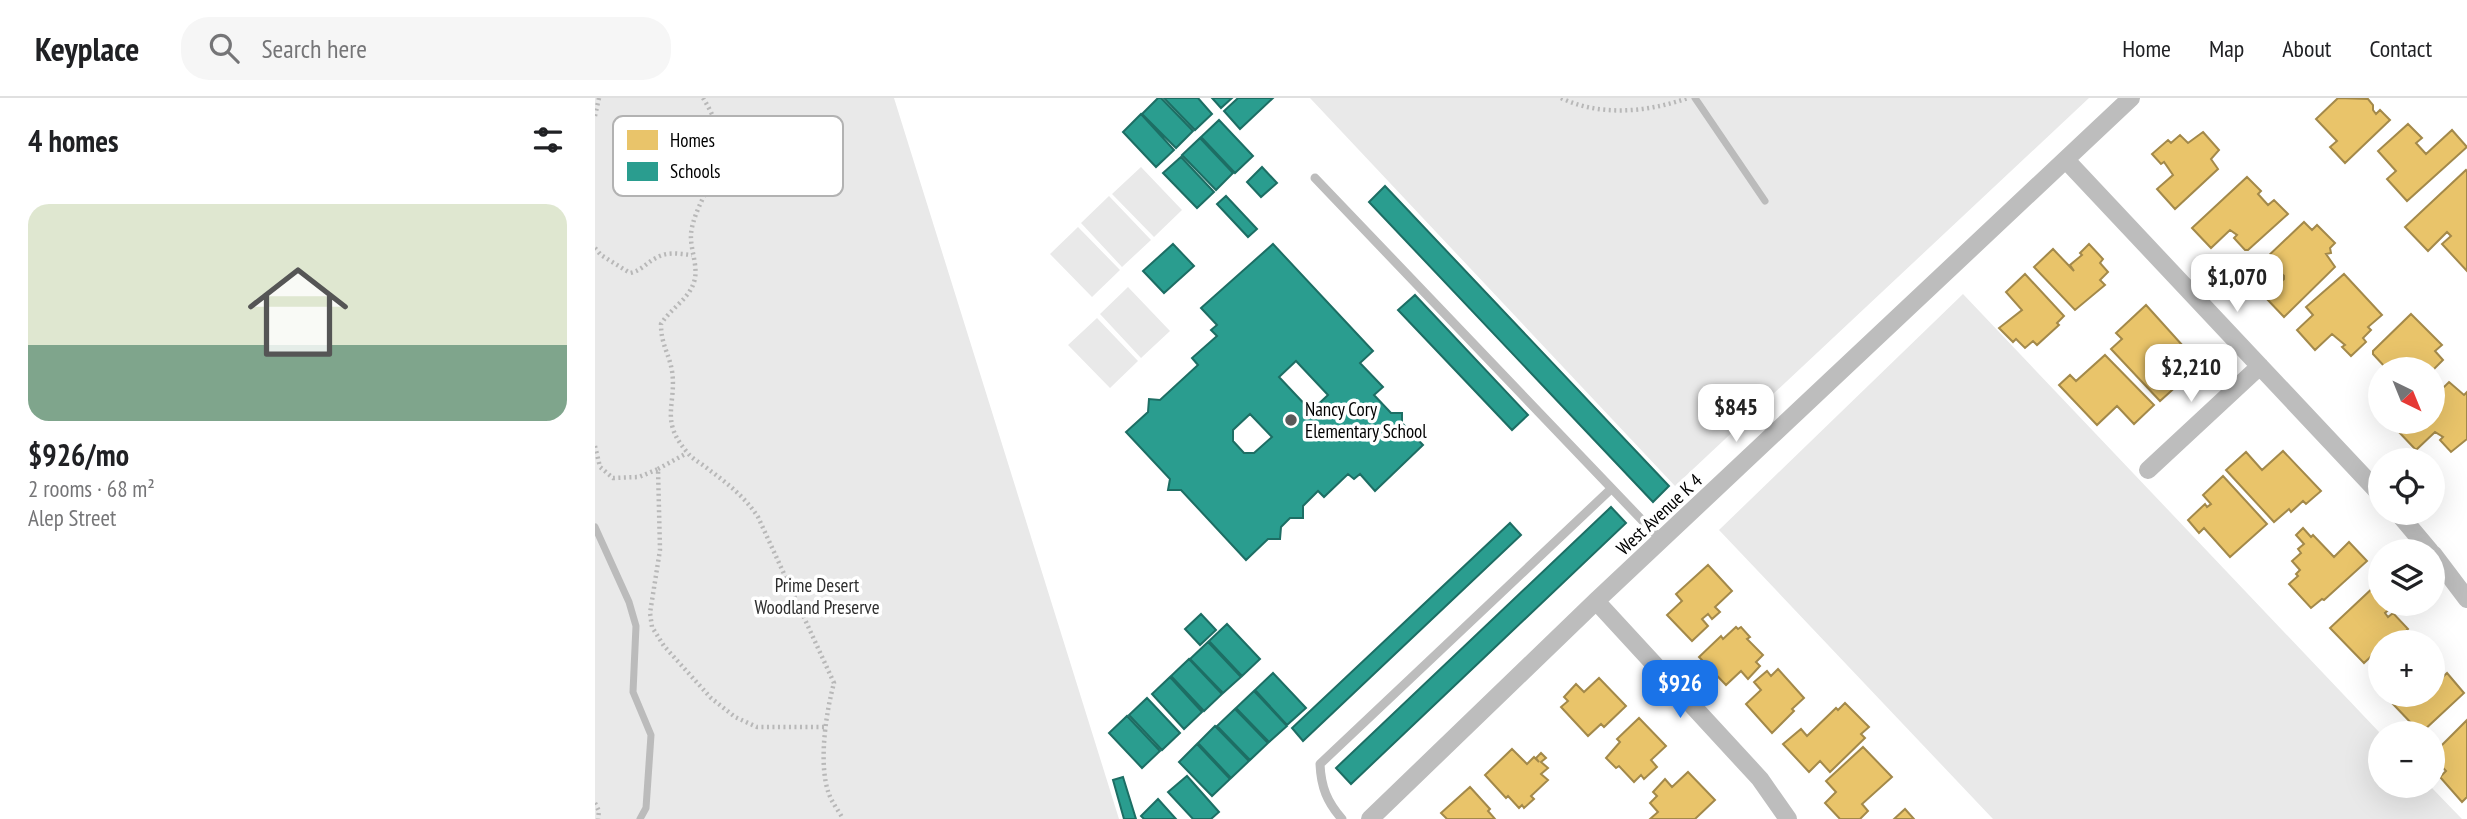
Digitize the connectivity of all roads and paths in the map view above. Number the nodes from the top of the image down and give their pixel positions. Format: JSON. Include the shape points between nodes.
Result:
{"nodes":[{"id":1,"x":599,"y":98,"type":"edge"},
{"id":2,"x":703,"y":98,"type":"edge"},
{"id":3,"x":1561,"y":98,"type":"edge"},
{"id":4,"x":1687,"y":98,"type":"edge"},
{"id":5,"x":2131,"y":98,"type":"edge"},
{"id":6,"x":595,"y":116,"type":"edge"},
{"id":7,"x":713,"y":116,"type":"edge"},
{"id":8,"x":2066,"y":160,"type":"junction"},
{"id":9,"x":1315,"y":178,"type":"dead end"},
{"id":10,"x":706,"y":196,"type":"edge"},
{"id":11,"x":595,"y":248,"type":"edge"},
{"id":12,"x":692,"y":255,"type":"junction"},
{"id":13,"x":2260,"y":366,"type":"junction"},
{"id":14,"x":595,"y":446,"type":"edge"},
{"id":15,"x":687,"y":453,"type":"junction"},
{"id":16,"x":658,"y":469,"type":"junction"},
{"id":17,"x":2148,"y":470,"type":"dead end"},
{"id":18,"x":2368,"y":481,"type":"edge"},
{"id":19,"x":1611,"y":489,"type":"junction"},
{"id":20,"x":2408,"y":525,"type":"edge"},
{"id":21,"x":2419,"y":539,"type":"edge"},
{"id":22,"x":1661,"y":541,"type":"junction"},
{"id":23,"x":2445,"y":571,"type":"edge"},
{"id":24,"x":2467,"y":599,"type":"edge"},
{"id":25,"x":1596,"y":601,"type":"junction"},
{"id":26,"x":826,"y":727,"type":"junction"},
{"id":27,"x":595,"y":803,"type":"edge"},
{"id":28,"x":598,"y":819,"type":"edge"},
{"id":29,"x":843,"y":819,"type":"edge"},
{"id":30,"x":1342,"y":819,"type":"edge"},
{"id":31,"x":1370,"y":819,"type":"edge"},
{"id":32,"x":1788,"y":819,"type":"edge"}],
"edges":[{"from":1,"to":6,"type":"path"},
{"from":2,"to":7,"type":"path"},
{"from":3,"to":4,"type":"path","via":[[1607,110],[1663,106]]},
{"from":5,"to":8,"type":"street","name":"West Avenue K 4"},
{"from":8,"to":13,"type":"street"},
{"from":8,"to":22,"type":"street","name":"West Avenue K 4"},
{"from":9,"to":19,"type":"lane"},
{"from":10,"to":12,"type":"path","via":[[691,232]]},
{"from":11,"to":12,"type":"path","via":[[630,273],[657,257]]},
{"from":12,"to":15,"type":"path","via":[[697,271],[694,285],[661,324],[661,341],[673,381],[672,429]]},
{"from":13,"to":17,"type":"street"},
{"from":13,"to":18,"type":"street"},
{"from":14,"to":16,"type":"path","via":[[600,467],[613,478],[639,477]]},
{"from":15,"to":16,"type":"path"},
{"from":15,"to":26,"type":"path","via":[[729,484],[758,517],[834,683]]},
{"from":16,"to":26,"type":"path","via":[[660,550],[651,600],[652,627],[685,671],[735,717],[757,727]]},
{"from":19,"to":22,"type":"lane"},
{"from":19,"to":30,"type":"lane","via":[[1320,764],[1328,804]]},
{"from":20,"to":21,"type":"street"},
{"from":22,"to":25,"type":"street","name":"West Avenue K 4"},
{"from":23,"to":24,"type":"street"},
{"from":25,"to":31,"type":"street","name":"West Avenue K 4"},
{"from":25,"to":32,"type":"street","via":[[1760,779]]},
{"from":26,"to":29,"type":"path","via":[[829,794]]},
{"from":27,"to":28,"type":"path"}]}
